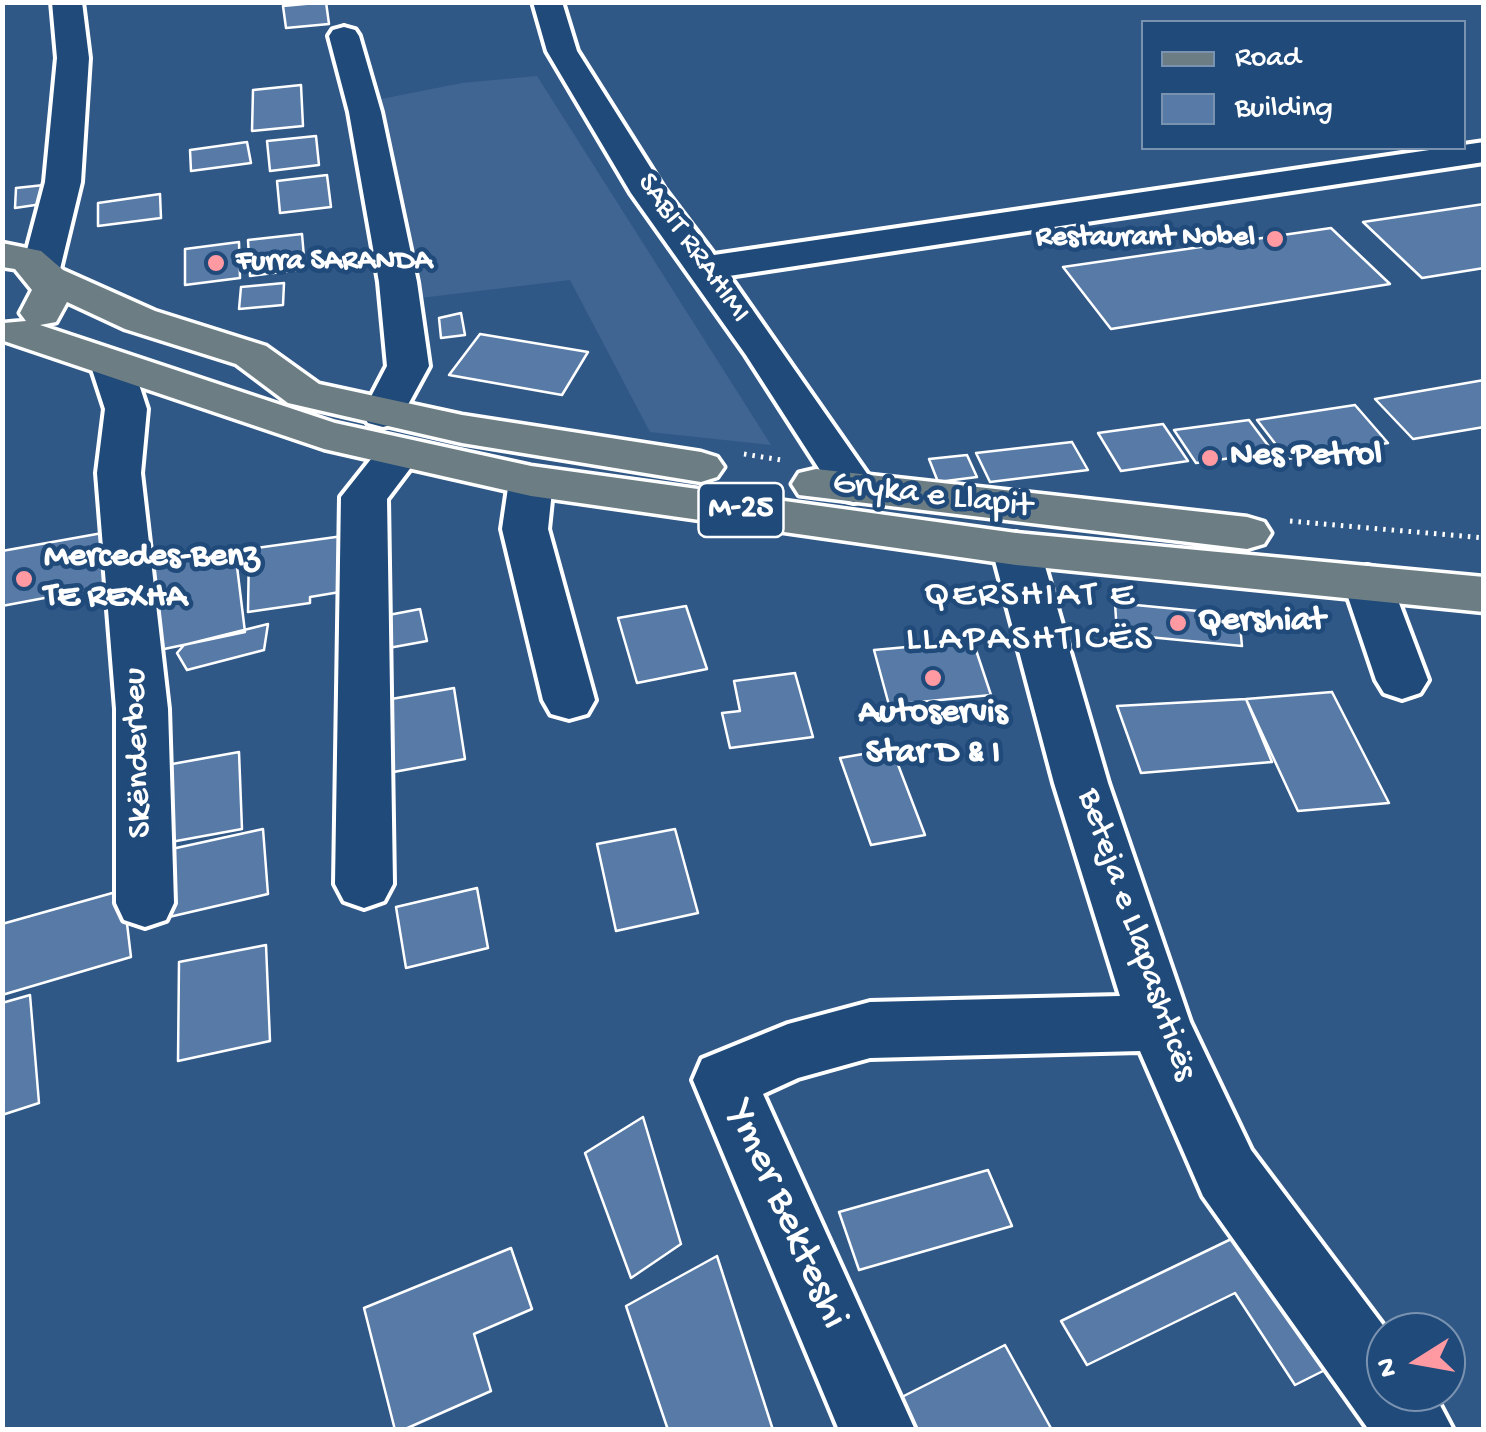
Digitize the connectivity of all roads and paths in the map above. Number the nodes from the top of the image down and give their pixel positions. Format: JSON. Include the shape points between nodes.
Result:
{"nodes":[{"id":1,"x":67,"y":2,"type":"edge"},
{"id":2,"x":547,"y":2,"type":"edge"},
{"id":3,"x":344,"y":36,"type":"dead end"},
{"id":4,"x":1484,"y":152,"type":"edge"},
{"id":5,"x":2,"y":255,"type":"edge"},
{"id":6,"x":704,"y":268,"type":"junction"},
{"id":7,"x":45,"y":274,"type":"junction"},
{"id":8,"x":10,"y":336,"type":"edge"},
{"id":9,"x":112,"y":366,"type":"junction"},
{"id":10,"x":391,"y":434,"type":"junction"},
{"id":11,"x":726,"y":451,"type":"dead end"},
{"id":12,"x":847,"y":478,"type":"junction"},
{"id":13,"x":531,"y":481,"type":"junction"},
{"id":14,"x":1275,"y":520,"type":"dead end"},
{"id":15,"x":1484,"y":538,"type":"edge"},
{"id":16,"x":1016,"y":549,"type":"junction"},
{"id":17,"x":1484,"y":558,"type":"edge"},
{"id":18,"x":1367,"y":582,"type":"junction"},
{"id":19,"x":1484,"y":595,"type":"edge"},
{"id":20,"x":1402,"y":680,"type":"dead end"},
{"id":21,"x":569,"y":700,"type":"dead end"},
{"id":22,"x":364,"y":884,"type":"dead end"},
{"id":23,"x":146,"y":903,"type":"dead end"},
{"id":24,"x":1159,"y":1023,"type":"junction"},
{"id":25,"x":1366,"y":1363,"type":"edge"},
{"id":26,"x":877,"y":1430,"type":"edge"}],
"edges":[{"from":1,"to":7,"type":"street","via":[[73,58],[63,182]]},
{"from":2,"to":6,"type":"street","name":"SABIT RRAHIMI","via":[[562,51]]},
{"from":3,"to":10,"type":"street","via":[[398,282],[408,366]]},
{"from":4,"to":6,"type":"street"},
{"from":5,"to":7,"type":"main road","name":"Gryka e Llapit","via":[[27,259]]},
{"from":6,"to":12,"type":"street","name":"SABIT RRAHIMI"},
{"from":7,"to":8,"type":"main road","via":[[48,304]]},
{"from":7,"to":10,"type":"main road","name":"Gryka e Llapit","number":"M-25","via":[[140,320],[251,355],[304,394]]},
{"from":8,"to":9,"type":"main road","name":"Gryka e Llapit","number":"M-25"},
{"from":9,"to":10,"type":"main road","name":"Gryka e Llapit","number":"M-25","via":[[324,435]]},
{"from":9,"to":23,"type":"street","name":"Skënderbeu","via":[[126,409],[120,474],[142,709]]},
{"from":10,"to":12,"type":"main road","name":"Gryka e Llapit","number":"M-25","via":[[762,477]]},
{"from":10,"to":13,"type":"main road","name":"Gryka e Llapit","number":"M-25"},
{"from":10,"to":22,"type":"street","via":[[364,497]]},
{"from":11,"to":12,"type":"path"},
{"from":12,"to":17,"type":"main road","name":"Gryka e Llapit","number":"M-25"},
{"from":13,"to":16,"type":"main road","name":"Gryka e Llapit","number":"M-25"},
{"from":13,"to":21,"type":"street","via":[[524,528]]},
{"from":14,"to":15,"type":"path"},
{"from":16,"to":18,"type":"main road","name":"Gryka e Llapit","number":"M-25"},
{"from":16,"to":24,"type":"street","name":"Beteja e Llapashticës","via":[[1081,783]]},
{"from":18,"to":19,"type":"main road","name":"Gryka e Llapit","number":"M-25"},
{"from":18,"to":20,"type":"street"},
{"from":24,"to":25,"type":"street","name":"Beteja e Llapashticës","via":[[1226,1173]]},
{"from":24,"to":26,"type":"street","name":"Ymer Bekteshi","via":[[870,1030],[788,1052],[725,1080]]}]}
